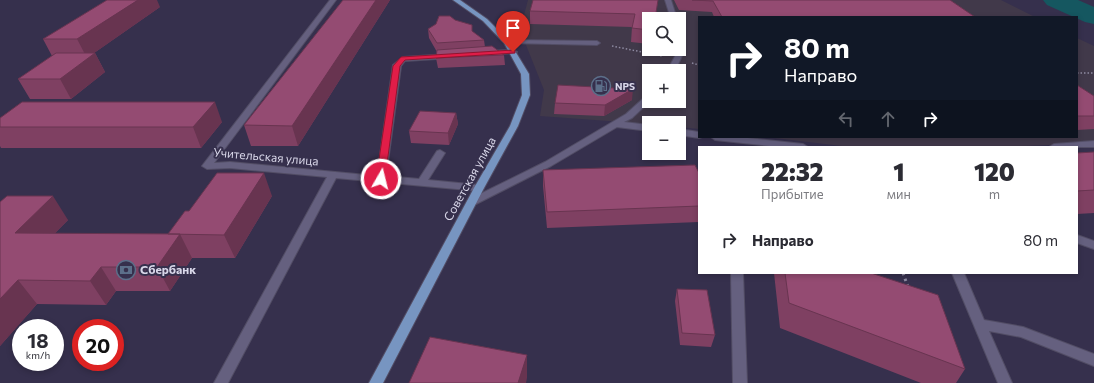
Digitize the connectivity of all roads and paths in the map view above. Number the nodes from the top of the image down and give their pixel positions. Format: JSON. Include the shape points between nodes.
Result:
{"nodes":[{"id":1,"x":333,"y":0,"type":"edge"},
{"id":2,"x":456,"y":0,"type":"edge"},
{"id":3,"x":668,"y":0,"type":"edge"},
{"id":4,"x":672,"y":12,"type":"edge"},
{"id":5,"x":507,"y":42,"type":"junction"},
{"id":6,"x":597,"y":43,"type":"joint"},
{"id":7,"x":513,"y":52,"type":"junction"},
{"id":8,"x":482,"y":54,"type":"edge"},
{"id":9,"x":458,"y":55,"type":"edge"},
{"id":10,"x":678,"y":56,"type":"edge"},
{"id":11,"x":676,"y":59,"type":"junction"},
{"id":12,"x":674,"y":64,"type":"edge"},
{"id":13,"x":698,"y":65,"type":"edge"},
{"id":14,"x":1078,"y":73,"type":"edge"},
{"id":15,"x":1094,"y":73,"type":"edge"},
{"id":16,"x":642,"y":104,"type":"edge"},
{"id":17,"x":615,"y":124,"type":"junction"},
{"id":18,"x":642,"y":127,"type":"edge"},
{"id":19,"x":686,"y":133,"type":"edge"},
{"id":20,"x":698,"y":135,"type":"edge"},
{"id":21,"x":718,"y":138,"type":"edge"},
{"id":22,"x":733,"y":143,"type":"edge"},
{"id":23,"x":1094,"y":144,"type":"edge"},
{"id":24,"x":786,"y":146,"type":"edge"},
{"id":25,"x":1067,"y":146,"type":"edge"},
{"id":26,"x":440,"y":152,"type":"dead end"},
{"id":27,"x":333,"y":175,"type":"junction"},
{"id":28,"x":381,"y":179,"type":"junction"},
{"id":29,"x":422,"y":183,"type":"junction"},
{"id":30,"x":479,"y":188,"type":"junction"},
{"id":31,"x":472,"y":202,"type":"junction"},
{"id":32,"x":1078,"y":239,"type":"edge"},
{"id":33,"x":1094,"y":246,"type":"edge"},
{"id":34,"x":737,"y":274,"type":"edge"},
{"id":35,"x":903,"y":274,"type":"edge"},
{"id":36,"x":958,"y":274,"type":"edge"},
{"id":37,"x":910,"y":294,"type":"edge"},
{"id":38,"x":980,"y":324,"type":"junction"},
{"id":39,"x":1094,"y":360,"type":"edge"},
{"id":40,"x":221,"y":383,"type":"edge"},
{"id":41,"x":376,"y":383,"type":"edge"},
{"id":42,"x":740,"y":383,"type":"edge"},
{"id":43,"x":1005,"y":383,"type":"edge"}],
"edges":[{"from":1,"to":27,"type":"street","name":"Учительская улица","via":[[207,166]]},
{"from":2,"to":5,"type":"main road","name":"Советская улица","via":[[485,20]]},
{"from":3,"to":4,"type":"street"},
{"from":5,"to":6,"type":"street"},
{"from":5,"to":7,"type":"main road","name":"Советская улица"},
{"from":6,"to":11,"type":"path"},
{"from":7,"to":8,"type":"street"},
{"from":7,"to":30,"type":"main road","name":"Советская улица","via":[[525,74],[526,95],[514,126]]},
{"from":9,"to":28,"type":"street","via":[[404,58],[396,66]]},
{"from":10,"to":11,"type":"street"},
{"from":11,"to":12,"type":"street"},
{"from":11,"to":13,"type":"path"},
{"from":14,"to":15,"type":"path"},
{"from":16,"to":17,"type":"street"},
{"from":17,"to":18,"type":"street"},
{"from":17,"to":31,"type":"street","via":[[548,164]]},
{"from":19,"to":20,"type":"street"},
{"from":21,"to":22,"type":"street"},
{"from":22,"to":24,"type":"street"},
{"from":23,"to":25,"type":"street"},
{"from":26,"to":29,"type":"street"},
{"from":27,"to":28,"type":"street","name":"Учительская улица"},
{"from":27,"to":40,"type":"street"},
{"from":28,"to":29,"type":"street","name":"Учительская улица"},
{"from":29,"to":30,"type":"street","name":"Учительская улица"},
{"from":30,"to":31,"type":"main road","name":"Советская улица"},
{"from":31,"to":41,"type":"main road","name":"Советская улица"},
{"from":32,"to":33,"type":"street"},
{"from":34,"to":42,"type":"street"},
{"from":35,"to":37,"type":"path"},
{"from":36,"to":38,"type":"street"},
{"from":38,"to":39,"type":"street","via":[[1023,332]]},
{"from":38,"to":43,"type":"street"}]}
